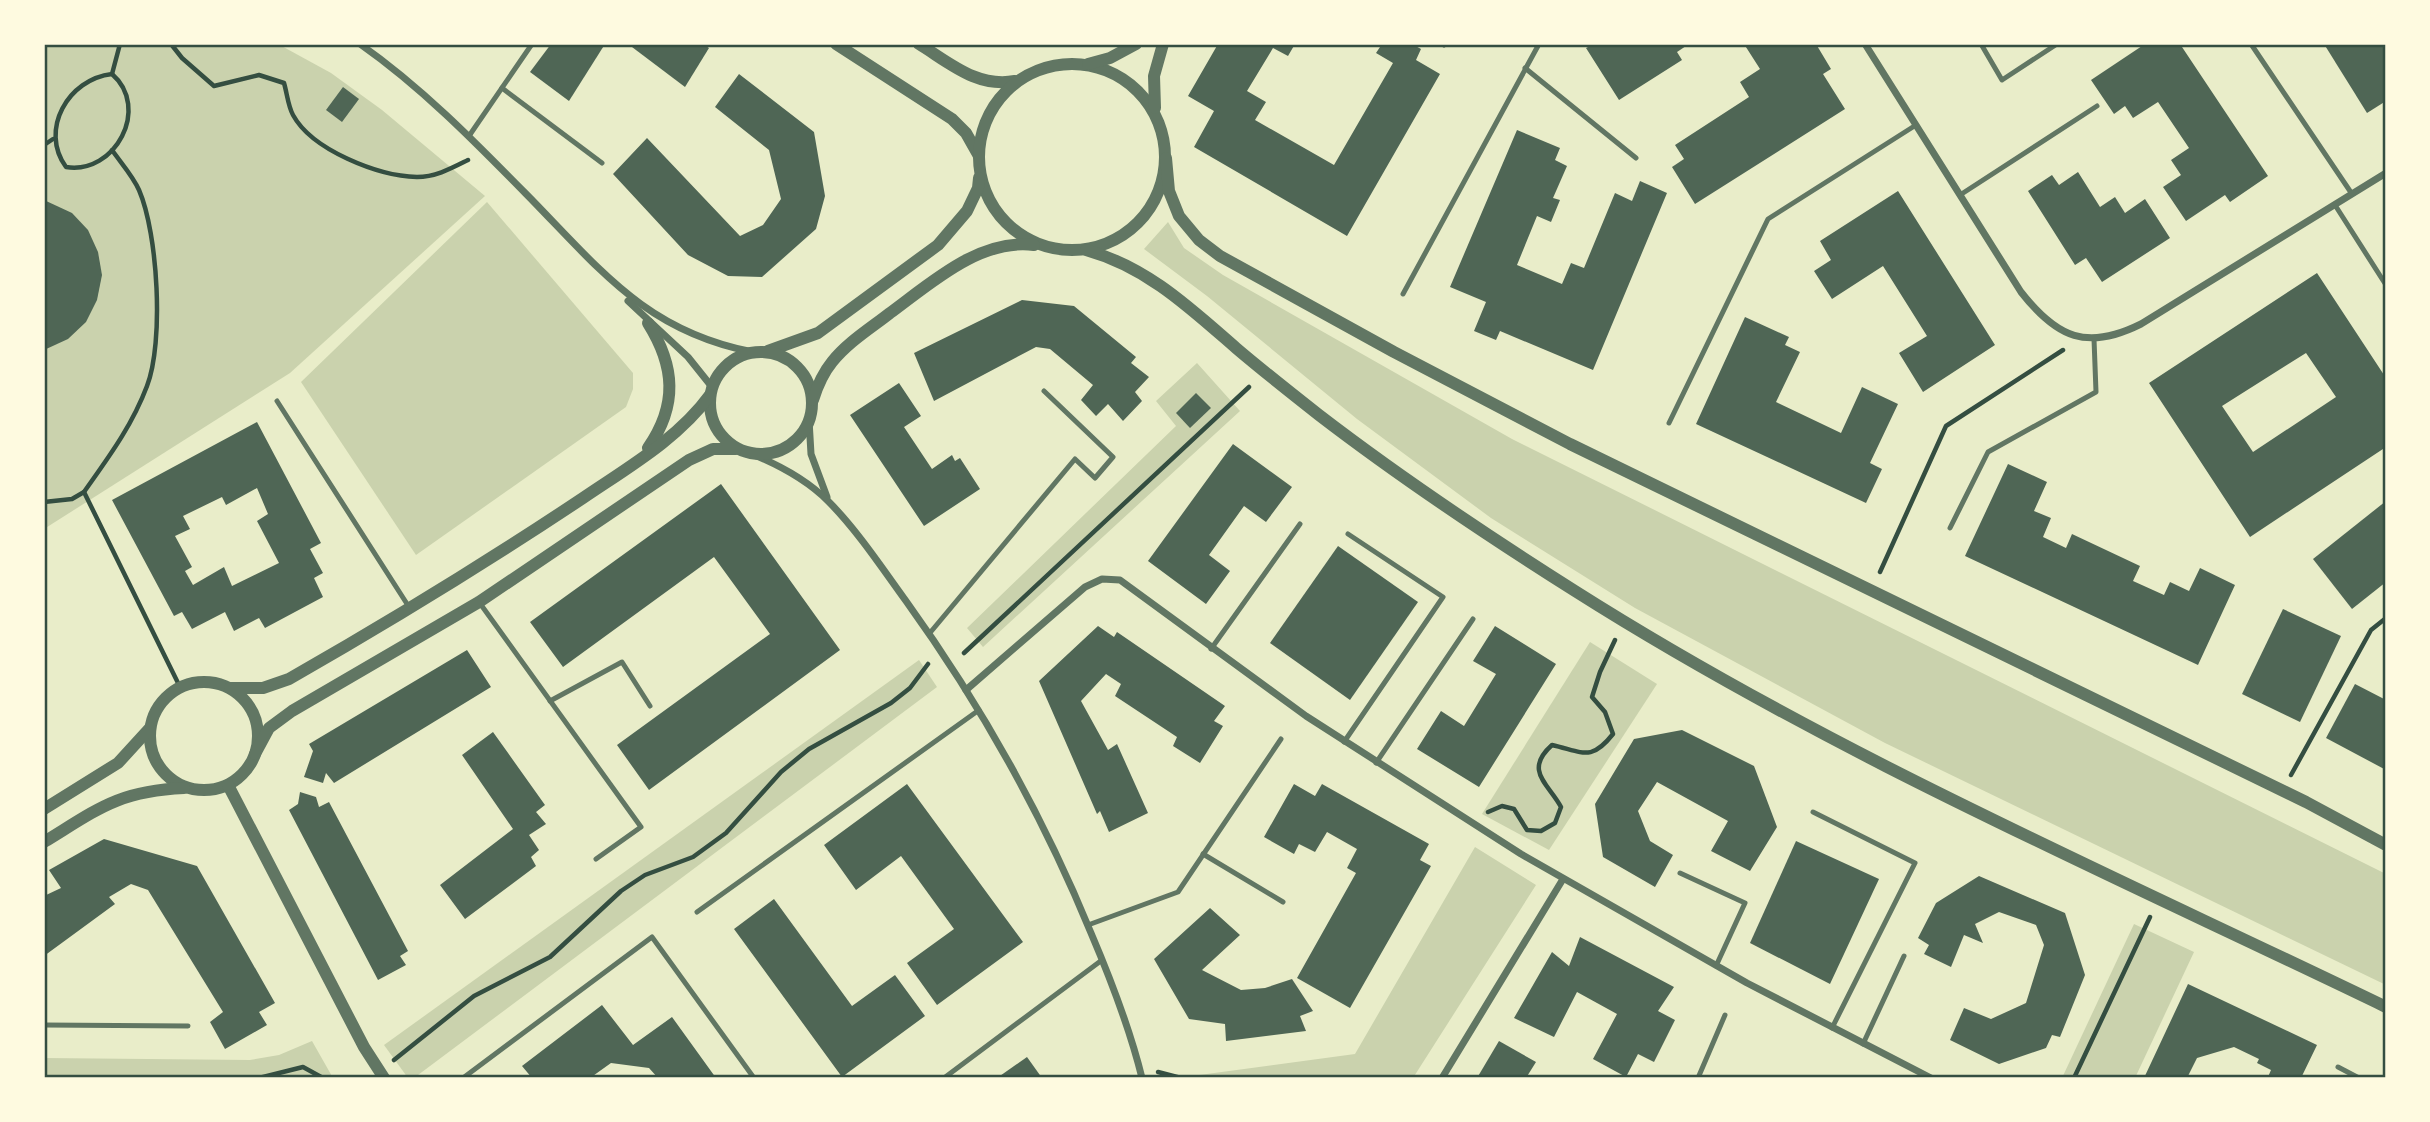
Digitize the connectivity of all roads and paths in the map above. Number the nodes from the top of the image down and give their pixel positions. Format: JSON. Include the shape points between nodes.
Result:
{"nodes":[{"id":1,"x":120,"y":44,"type":"edge"},
{"id":2,"x":171,"y":44,"type":"edge"},
{"id":3,"x":360,"y":44,"type":"edge"},
{"id":4,"x":532,"y":44,"type":"edge"},
{"id":5,"x":836,"y":44,"type":"edge"},
{"id":6,"x":919,"y":44,"type":"edge"},
{"id":7,"x":1136,"y":44,"type":"edge"},
{"id":8,"x":1163,"y":44,"type":"edge"},
{"id":9,"x":1539,"y":44,"type":"edge"},
{"id":10,"x":1865,"y":44,"type":"edge"},
{"id":11,"x":1981,"y":44,"type":"edge"},
{"id":12,"x":2057,"y":44,"type":"edge"},
{"id":13,"x":2251,"y":44,"type":"edge"},
{"id":14,"x":1088,"y":64,"type":"junction"},
{"id":15,"x":1525,"y":68,"type":"junction"},
{"id":16,"x":112,"y":74,"type":"junction"},
{"id":17,"x":1019,"y":80,"type":"junction"},
{"id":18,"x":502,"y":88,"type":"junction"},
{"id":19,"x":2097,"y":106,"type":"dead end"},
{"id":20,"x":1156,"y":116,"type":"junction"},
{"id":21,"x":1916,"y":125,"type":"junction"},
{"id":22,"x":468,"y":136,"type":"junction"},
{"id":23,"x":53,"y":139,"type":"junction"},
{"id":24,"x":44,"y":145,"type":"edge"},
{"id":25,"x":112,"y":150,"type":"junction"},
{"id":26,"x":485,"y":152,"type":"junction"},
{"id":27,"x":979,"y":156,"type":"junction"},
{"id":28,"x":1166,"y":158,"type":"junction"},
{"id":29,"x":1636,"y":158,"type":"dead end"},
{"id":30,"x":602,"y":163,"type":"dead end"},
{"id":31,"x":980,"y":171,"type":"junction"},
{"id":32,"x":2386,"y":173,"type":"edge"},
{"id":33,"x":2352,"y":194,"type":"junction"},
{"id":34,"x":1960,"y":195,"type":"junction"},
{"id":35,"x":2334,"y":205,"type":"junction"},
{"id":36,"x":1041,"y":246,"type":"junction"},
{"id":37,"x":1086,"y":250,"type":"junction"},
{"id":38,"x":2386,"y":285,"type":"edge"},
{"id":39,"x":622,"y":292,"type":"junction"},
{"id":40,"x":1403,"y":294,"type":"dead end"},
{"id":41,"x":648,"y":323,"type":"junction"},
{"id":42,"x":2081,"y":338,"type":"junction"},
{"id":43,"x":2094,"y":340,"type":"junction"},
{"id":44,"x":757,"y":352,"type":"junction"},
{"id":45,"x":1265,"y":372,"type":"junction"},
{"id":46,"x":711,"y":391,"type":"junction"},
{"id":47,"x":1044,"y":391,"type":"dead end"},
{"id":48,"x":277,"y":401,"type":"dead end"},
{"id":49,"x":812,"y":404,"type":"junction"},
{"id":50,"x":810,"y":420,"type":"junction"},
{"id":51,"x":1669,"y":423,"type":"dead end"},
{"id":52,"x":736,"y":449,"type":"junction"},
{"id":53,"x":752,"y":454,"type":"junction"},
{"id":54,"x":628,"y":467,"type":"junction"},
{"id":55,"x":84,"y":492,"type":"junction"},
{"id":56,"x":828,"y":501,"type":"junction"},
{"id":57,"x":44,"y":502,"type":"edge"},
{"id":58,"x":1300,"y":524,"type":"dead end"},
{"id":59,"x":1950,"y":528,"type":"dead end"},
{"id":60,"x":1348,"y":534,"type":"dead end"},
{"id":61,"x":1871,"y":591,"type":"junction"},
{"id":62,"x":478,"y":601,"type":"junction"},
{"id":63,"x":410,"y":608,"type":"junction"},
{"id":64,"x":2386,"y":618,"type":"edge"},
{"id":65,"x":1473,"y":619,"type":"dead end"},
{"id":66,"x":1624,"y":621,"type":"junction"},
{"id":67,"x":929,"y":634,"type":"junction"},
{"id":68,"x":940,"y":649,"type":"junction"},
{"id":69,"x":1211,"y":649,"type":"junction"},
{"id":70,"x":950,"y":666,"type":"junction"},
{"id":71,"x":180,"y":687,"type":"junction"},
{"id":72,"x":230,"y":688,"type":"junction"},
{"id":73,"x":966,"y":690,"type":"junction"},
{"id":74,"x":550,"y":701,"type":"junction"},
{"id":75,"x":650,"y":706,"type":"dead end"},
{"id":76,"x":979,"y":710,"type":"junction"},
{"id":77,"x":150,"y":727,"type":"junction"},
{"id":78,"x":1281,"y":739,"type":"dead end"},
{"id":79,"x":1344,"y":742,"type":"junction"},
{"id":80,"x":255,"y":754,"type":"junction"},
{"id":81,"x":1376,"y":763,"type":"junction"},
{"id":82,"x":228,"y":785,"type":"junction"},
{"id":83,"x":186,"y":788,"type":"junction"},
{"id":84,"x":2282,"y":791,"type":"junction"},
{"id":85,"x":44,"y":809,"type":"edge"},
{"id":86,"x":1813,"y":812,"type":"dead end"},
{"id":87,"x":1478,"y":827,"type":"junction"},
{"id":88,"x":44,"y":842,"type":"edge"},
{"id":89,"x":2386,"y":845,"type":"edge"},
{"id":90,"x":1203,"y":854,"type":"junction"},
{"id":91,"x":596,"y":859,"type":"dead end"},
{"id":92,"x":1680,"y":873,"type":"dead end"},
{"id":93,"x":1563,"y":879,"type":"junction"},
{"id":94,"x":2159,"y":897,"type":"junction"},
{"id":95,"x":1283,"y":902,"type":"dead end"},
{"id":96,"x":697,"y":912,"type":"dead end"},
{"id":97,"x":1088,"y":925,"type":"junction"},
{"id":98,"x":1904,"y":956,"type":"dead end"},
{"id":99,"x":1102,"y":960,"type":"junction"},
{"id":100,"x":1716,"y":966,"type":"junction"},
{"id":101,"x":2386,"y":1007,"type":"edge"},
{"id":102,"x":1725,"y":1015,"type":"dead end"},
{"id":103,"x":44,"y":1025,"type":"edge"},
{"id":104,"x":188,"y":1027,"type":"dead end"},
{"id":105,"x":1832,"y":1028,"type":"junction"},
{"id":106,"x":1863,"y":1044,"type":"junction"},
{"id":107,"x":2339,"y":1068,"type":"dead end"},
{"id":108,"x":382,"y":1075,"type":"edge"},
{"id":109,"x":260,"y":1078,"type":"edge"},
{"id":110,"x":323,"y":1078,"type":"edge"},
{"id":111,"x":463,"y":1078,"type":"edge"},
{"id":112,"x":754,"y":1078,"type":"edge"},
{"id":113,"x":944,"y":1078,"type":"edge"},
{"id":114,"x":1142,"y":1078,"type":"edge"},
{"id":115,"x":1442,"y":1078,"type":"edge"},
{"id":116,"x":1698,"y":1078,"type":"edge"},
{"id":117,"x":1931,"y":1078,"type":"edge"},
{"id":118,"x":2074,"y":1078,"type":"edge"},
{"id":119,"x":2359,"y":1078,"type":"edge"}],
"edges":[{"from":1,"to":16,"type":"path"},
{"from":2,"to":26,"type":"path","via":[[214,86],[259,75],[284,83],[293,115],[303,127],[362,166],[417,177],[439,174]]},
{"from":3,"to":22,"type":"street","via":[[397,70]]},
{"from":4,"to":18,"type":"lane"},
{"from":5,"to":27,"type":"street","via":[[952,119]]},
{"from":6,"to":17,"type":"street","via":[[978,79]]},
{"from":7,"to":14,"type":"street"},
{"from":8,"to":20,"type":"street","via":[[1154,76]]},
{"from":9,"to":15,"type":"lane"},
{"from":10,"to":21,"type":"street"},
{"from":11,"to":12,"type":"lane","via":[[2002,80]]},
{"from":13,"to":33,"type":"lane"},
{"from":14,"to":17,"type":"street","via":[[1044,67]]},
{"from":14,"to":20,"type":"street","via":[[1129,82]]},
{"from":15,"to":29,"type":"lane"},
{"from":15,"to":40,"type":"lane"},
{"from":16,"to":23,"type":"path","via":[[98,75],[67,103],[56,119]]},
{"from":16,"to":25,"type":"path","via":[[127,90],[130,105],[125,129]]},
{"from":17,"to":27,"type":"street","via":[[990,113]]},
{"from":18,"to":22,"type":"lane"},
{"from":18,"to":30,"type":"lane"},
{"from":19,"to":34,"type":"lane"},
{"from":20,"to":28,"type":"street"},
{"from":21,"to":34,"type":"street"},
{"from":21,"to":51,"type":"lane","via":[[1768,219]]},
{"from":22,"to":26,"type":"street"},
{"from":23,"to":24,"type":"path"},
{"from":23,"to":25,"type":"path","via":[[66,167],[82,170]]},
{"from":25,"to":55,"type":"path","via":[[139,190],[150,236],[156,286],[155,338],[148,384],[125,433]]},
{"from":26,"to":39,"type":"street"},
{"from":27,"to":31,"type":"street"},
{"from":28,"to":37,"type":"street","via":[[1160,187],[1146,214],[1126,234]]},
{"from":28,"to":61,"type":"street","via":[[1169,191],[1179,216],[1220,256],[1525,421]]},
{"from":31,"to":36,"type":"street","via":[[995,211],[1015,232]]},
{"from":31,"to":44,"type":"street","via":[[971,203],[938,245],[818,333],[789,346]]},
{"from":32,"to":33,"type":"street"},
{"from":33,"to":35,"type":"street"},
{"from":34,"to":42,"type":"street","via":[[2030,303],[2059,329]]},
{"from":35,"to":38,"type":"lane"},
{"from":35,"to":43,"type":"street","via":[[2141,324]]},
{"from":36,"to":37,"type":"street"},
{"from":36,"to":49,"type":"street","via":[[1019,243],[1003,247],[936,279],[841,352],[825,372]]},
{"from":37,"to":45,"type":"street","via":[[1122,261],[1160,282]]},
{"from":39,"to":41,"type":"street"},
{"from":39,"to":44,"type":"street","via":[[682,329],[721,345]]},
{"from":41,"to":46,"type":"street","via":[[688,357]]},
{"from":41,"to":54,"type":"street","via":[[667,359],[670,401],[655,438]]},
{"from":42,"to":43,"type":"street"},
{"from":42,"to":61,"type":"path","via":[[1946,426]]},
{"from":43,"to":59,"type":"lane","via":[[2096,392],[1988,452]]},
{"from":44,"to":46,"type":"street","via":[[731,361]]},
{"from":44,"to":49,"type":"street","via":[[777,354],[798,368],[807,381]]},
{"from":45,"to":66,"type":"street","via":[[1489,536]]},
{"from":45,"to":70,"type":"path"},
{"from":46,"to":52,"type":"street","via":[[715,426]]},
{"from":46,"to":54,"type":"street","via":[[684,426]]},
{"from":47,"to":67,"type":"lane","via":[[1113,457],[1095,478],[1075,459]]},
{"from":48,"to":63,"type":"lane"},
{"from":49,"to":50,"type":"street"},
{"from":50,"to":53,"type":"street","via":[[796,441],[783,450]]},
{"from":50,"to":56,"type":"street","via":[[811,454]]},
{"from":52,"to":53,"type":"street"},
{"from":52,"to":62,"type":"street","via":[[713,449],[689,460]]},
{"from":53,"to":56,"type":"street","via":[[785,469]]},
{"from":54,"to":63,"type":"street"},
{"from":55,"to":57,"type":"path","via":[[72,499]]},
{"from":55,"to":71,"type":"path"},
{"from":56,"to":67,"type":"street"},
{"from":58,"to":69,"type":"lane"},
{"from":60,"to":79,"type":"lane","via":[[1443,597]]},
{"from":61,"to":84,"type":"street"},
{"from":62,"to":74,"type":"lane"},
{"from":62,"to":80,"type":"street","via":[[282,718],[262,737]]},
{"from":63,"to":72,"type":"street","via":[[289,679],[263,688]]},
{"from":64,"to":84,"type":"path","via":[[2371,629]]},
{"from":65,"to":81,"type":"lane"},
{"from":66,"to":87,"type":"path","via":[[1592,697],[1605,712],[1613,734],[1601,750],[1589,755],[1552,745],[1543,754],[1538,774],[1561,807],[1555,823],[1541,831],[1527,830],[1514,809],[1502,806],[1489,809]]},
{"from":66,"to":94,"type":"street","via":[[1852,750]]},
{"from":67,"to":68,"type":"street"},
{"from":68,"to":70,"type":"street"},
{"from":68,"to":108,"type":"path","via":[[891,703],[809,749],[781,772],[726,833],[692,857],[645,875],[604,903],[572,940],[550,957],[474,996]]},
{"from":69,"to":73,"type":"street","via":[[1125,583],[1102,579],[1080,591]]},
{"from":69,"to":79,"type":"street"},
{"from":70,"to":73,"type":"street"},
{"from":71,"to":72,"type":"street","via":[[205,682]]},
{"from":71,"to":77,"type":"street","via":[[161,703]]},
{"from":72,"to":80,"type":"street","via":[[253,712],[258,737]]},
{"from":73,"to":76,"type":"street"},
{"from":74,"to":75,"type":"lane","via":[[622,662]]},
{"from":74,"to":91,"type":"lane","via":[[641,827]]},
{"from":76,"to":96,"type":"lane"},
{"from":76,"to":97,"type":"street","via":[[1026,793]]},
{"from":77,"to":83,"type":"street","via":[[155,760],[171,780]]},
{"from":77,"to":85,"type":"street","via":[[118,763]]},
{"from":78,"to":90,"type":"lane"},
{"from":79,"to":81,"type":"street"},
{"from":80,"to":82,"type":"street","via":[[247,769]]},
{"from":81,"to":87,"type":"street"},
{"from":82,"to":83,"type":"street","via":[[203,791]]},
{"from":82,"to":108,"type":"street"},
{"from":83,"to":88,"type":"street","via":[[147,790],[120,798]]},
{"from":84,"to":89,"type":"street"},
{"from":86,"to":105,"type":"lane","via":[[1915,863]]},
{"from":87,"to":93,"type":"street"},
{"from":90,"to":95,"type":"lane"},
{"from":90,"to":97,"type":"lane","via":[[1178,892]]},
{"from":92,"to":100,"type":"lane","via":[[1745,904]]},
{"from":93,"to":100,"type":"street"},
{"from":93,"to":115,"type":"street"},
{"from":94,"to":101,"type":"street"},
{"from":94,"to":118,"type":"path"},
{"from":97,"to":99,"type":"street"},
{"from":98,"to":106,"type":"lane"},
{"from":99,"to":113,"type":"lane"},
{"from":99,"to":114,"type":"street"},
{"from":100,"to":105,"type":"street"},
{"from":102,"to":116,"type":"lane"},
{"from":103,"to":104,"type":"lane"},
{"from":105,"to":106,"type":"street"},
{"from":106,"to":117,"type":"street"},
{"from":107,"to":119,"type":"lane"},
{"from":109,"to":110,"type":"path","via":[[303,1067]]},
{"from":111,"to":112,"type":"lane","via":[[652,937]]}]}
